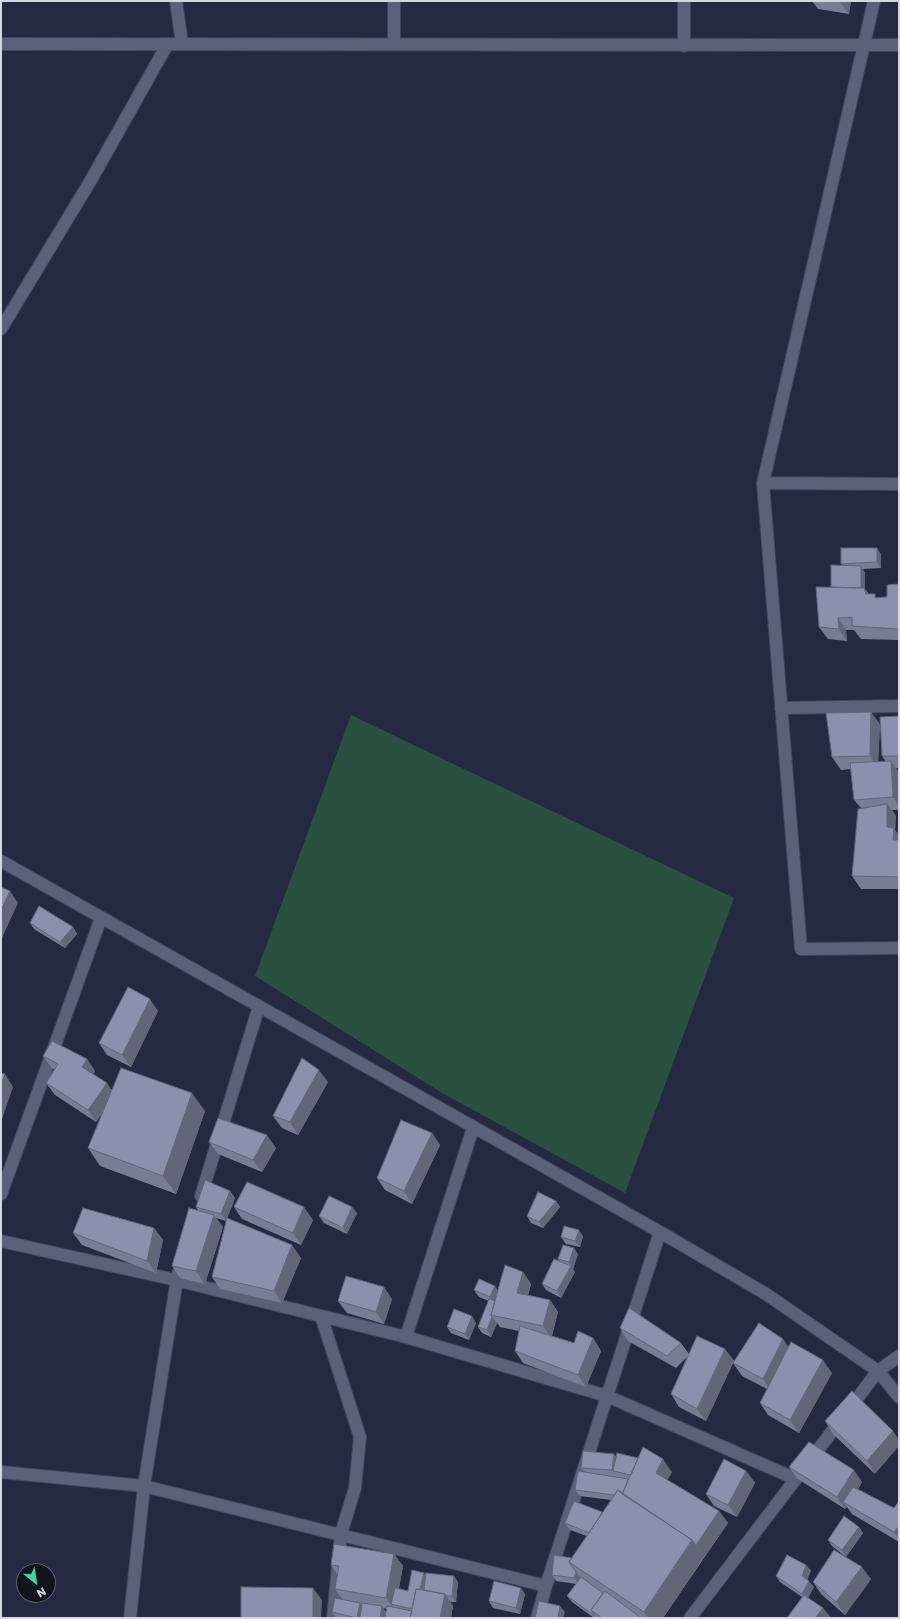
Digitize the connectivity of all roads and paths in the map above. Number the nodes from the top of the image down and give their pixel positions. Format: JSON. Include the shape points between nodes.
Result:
{"nodes":[{"id":1,"x":176,"y":1,"type":"edge"},
{"id":2,"x":394,"y":1,"type":"edge"},
{"id":3,"x":684,"y":1,"type":"edge"},
{"id":4,"x":874,"y":1,"type":"edge"},
{"id":5,"x":1,"y":44,"type":"edge"},
{"id":6,"x":182,"y":44,"type":"junction"},
{"id":7,"x":394,"y":44,"type":"junction"},
{"id":8,"x":167,"y":45,"type":"junction"},
{"id":9,"x":864,"y":45,"type":"junction"},
{"id":10,"x":899,"y":45,"type":"edge"},
{"id":11,"x":684,"y":46,"type":"junction"},
{"id":12,"x":1,"y":329,"type":"edge"},
{"id":13,"x":763,"y":483,"type":"junction"},
{"id":14,"x":899,"y":484,"type":"edge"},
{"id":15,"x":899,"y":706,"type":"edge"},
{"id":16,"x":781,"y":708,"type":"junction"},
{"id":17,"x":1,"y":861,"type":"edge"},
{"id":18,"x":101,"y":918,"type":"junction"},
{"id":19,"x":899,"y":948,"type":"edge"},
{"id":20,"x":259,"y":1006,"type":"junction"},
{"id":21,"x":473,"y":1128,"type":"junction"},
{"id":22,"x":1,"y":1194,"type":"edge"},
{"id":23,"x":199,"y":1204,"type":"edge"},
{"id":24,"x":660,"y":1232,"type":"junction"},
{"id":25,"x":1,"y":1241,"type":"edge"},
{"id":26,"x":181,"y":1265,"type":"edge"},
{"id":27,"x":176,"y":1280,"type":"junction"},
{"id":28,"x":322,"y":1316,"type":"junction"},
{"id":29,"x":406,"y":1337,"type":"junction"},
{"id":30,"x":899,"y":1356,"type":"edge"},
{"id":31,"x":878,"y":1371,"type":"junction"},
{"id":32,"x":607,"y":1396,"type":"junction"},
{"id":33,"x":899,"y":1397,"type":"edge"},
{"id":34,"x":1,"y":1472,"type":"edge"},
{"id":35,"x":796,"y":1479,"type":"junction"},
{"id":36,"x":144,"y":1486,"type":"junction"},
{"id":37,"x":341,"y":1534,"type":"junction"},
{"id":38,"x":546,"y":1586,"type":"junction"},
{"id":39,"x":130,"y":1618,"type":"edge"},
{"id":40,"x":333,"y":1618,"type":"edge"},
{"id":41,"x":537,"y":1618,"type":"edge"},
{"id":42,"x":690,"y":1618,"type":"edge"}],
"edges":[{"from":1,"to":6,"type":"street"},
{"from":2,"to":7,"type":"street"},
{"from":3,"to":11,"type":"street"},
{"from":4,"to":9,"type":"street"},
{"from":5,"to":8,"type":"street"},
{"from":6,"to":7,"type":"street"},
{"from":6,"to":8,"type":"street"},
{"from":7,"to":11,"type":"street"},
{"from":8,"to":12,"type":"street","via":[[91,180]]},
{"from":9,"to":10,"type":"street"},
{"from":9,"to":11,"type":"street"},
{"from":9,"to":13,"type":"street"},
{"from":13,"to":14,"type":"street"},
{"from":13,"to":16,"type":"street"},
{"from":15,"to":16,"type":"street"},
{"from":16,"to":19,"type":"street","via":[[801,949]]},
{"from":17,"to":18,"type":"street"},
{"from":18,"to":20,"type":"street"},
{"from":18,"to":22,"type":"street"},
{"from":20,"to":21,"type":"street"},
{"from":20,"to":23,"type":"street"},
{"from":21,"to":24,"type":"street"},
{"from":21,"to":29,"type":"street"},
{"from":24,"to":31,"type":"street","via":[[766,1294]]},
{"from":24,"to":32,"type":"street"},
{"from":25,"to":27,"type":"street"},
{"from":26,"to":27,"type":"street"},
{"from":27,"to":28,"type":"street"},
{"from":27,"to":36,"type":"street"},
{"from":28,"to":29,"type":"street"},
{"from":28,"to":37,"type":"street","via":[[360,1437],[355,1488]]},
{"from":29,"to":32,"type":"street"},
{"from":30,"to":31,"type":"street"},
{"from":31,"to":33,"type":"street"},
{"from":31,"to":35,"type":"street"},
{"from":32,"to":35,"type":"street"},
{"from":32,"to":38,"type":"street"},
{"from":34,"to":36,"type":"street"},
{"from":35,"to":42,"type":"street"},
{"from":36,"to":37,"type":"street"},
{"from":36,"to":39,"type":"street"},
{"from":37,"to":38,"type":"street"},
{"from":37,"to":40,"type":"street"},
{"from":38,"to":41,"type":"street"}]}
